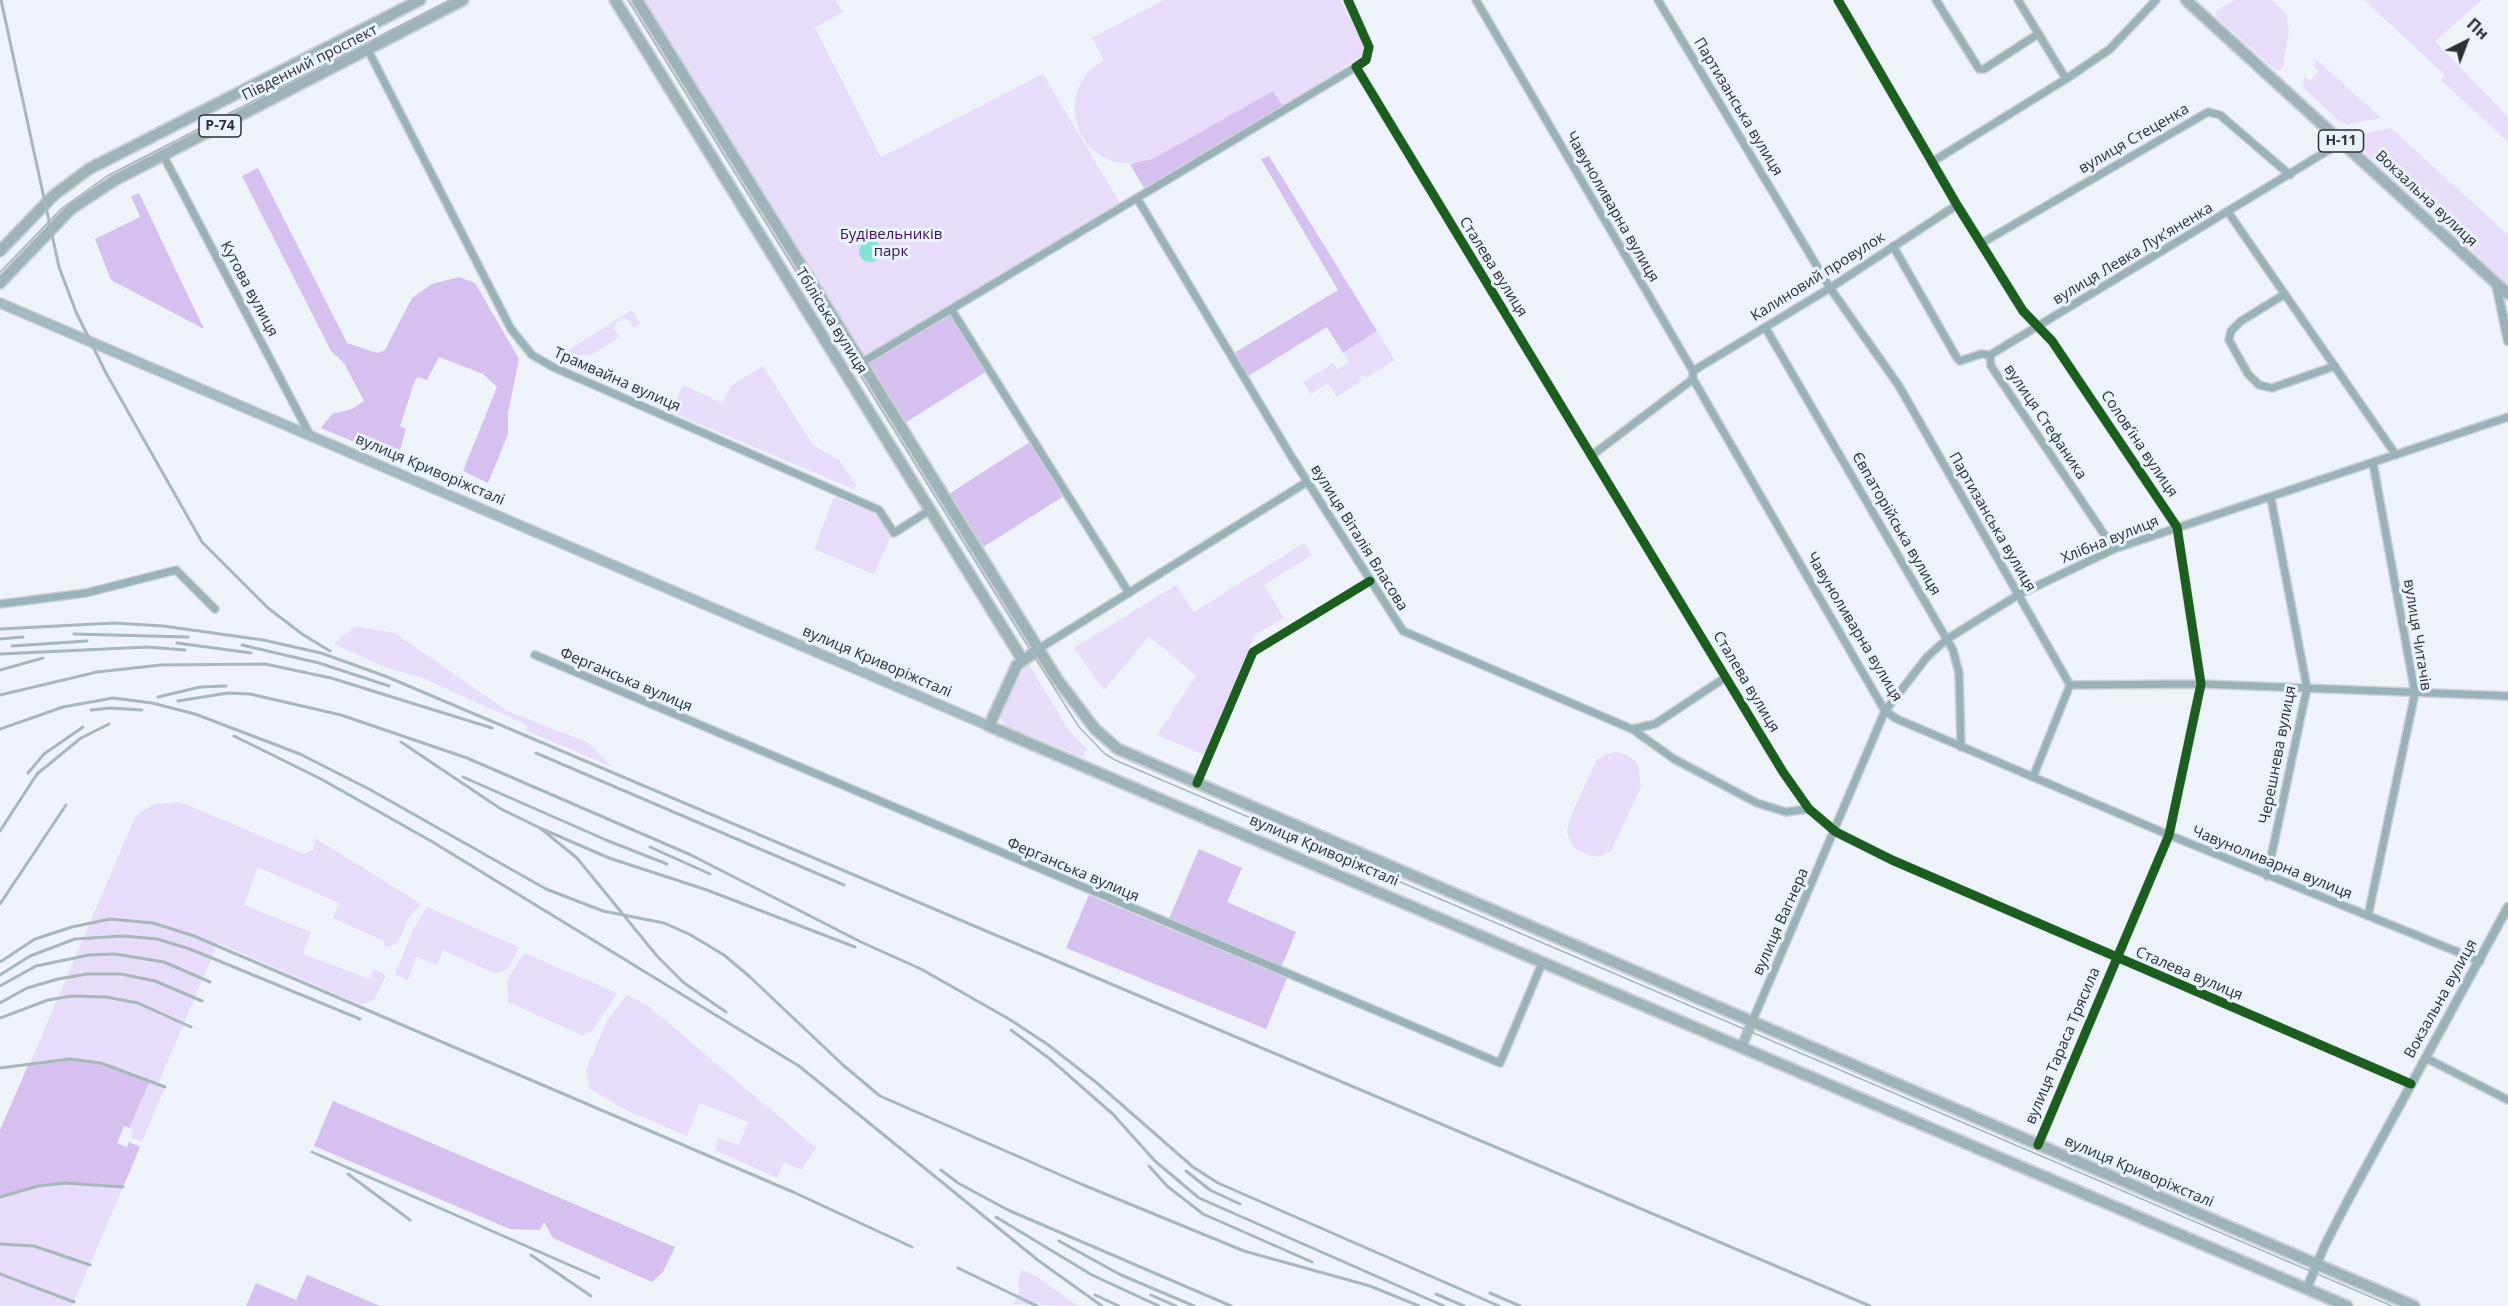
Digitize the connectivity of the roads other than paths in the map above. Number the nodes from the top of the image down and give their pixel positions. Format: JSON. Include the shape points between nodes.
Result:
{"nodes":[{"id":1,"x":420,"y":0,"type":"edge"},
{"id":2,"x":463,"y":0,"type":"edge"},
{"id":3,"x":615,"y":0,"type":"edge"},
{"id":4,"x":637,"y":0,"type":"edge"},
{"id":5,"x":1348,"y":0,"type":"edge"},
{"id":6,"x":1476,"y":0,"type":"edge"},
{"id":7,"x":1658,"y":0,"type":"edge"},
{"id":8,"x":1838,"y":0,"type":"edge"},
{"id":9,"x":1936,"y":0,"type":"edge"},
{"id":10,"x":2018,"y":0,"type":"edge"},
{"id":11,"x":2156,"y":0,"type":"edge"},
{"id":12,"x":2186,"y":0,"type":"edge"},
{"id":13,"x":2038,"y":34,"type":"junction"},
{"id":14,"x":368,"y":50,"type":"junction"},
{"id":15,"x":1356,"y":66,"type":"junction"},
{"id":16,"x":2066,"y":79,"type":"junction"},
{"id":17,"x":2343,"y":142,"type":"junction"},
{"id":18,"x":163,"y":154,"type":"junction"},
{"id":19,"x":1932,"y":162,"type":"junction"},
{"id":20,"x":2290,"y":176,"type":"junction"},
{"id":21,"x":1137,"y":198,"type":"junction"},
{"id":22,"x":1957,"y":205,"type":"junction"},
{"id":23,"x":2228,"y":212,"type":"junction"},
{"id":24,"x":1982,"y":243,"type":"junction"},
{"id":25,"x":1893,"y":246,"type":"junction"},
{"id":26,"x":0,"y":251,"type":"edge"},
{"id":27,"x":0,"y":283,"type":"edge"},
{"id":28,"x":2496,"y":283,"type":"junction"},
{"id":29,"x":1830,"y":288,"type":"junction"},
{"id":30,"x":2285,"y":294,"type":"junction"},
{"id":31,"x":2508,"y":294,"type":"edge"},
{"id":32,"x":0,"y":303,"type":"edge"},
{"id":33,"x":951,"y":309,"type":"junction"},
{"id":34,"x":2038,"y":326,"type":"junction"},
{"id":35,"x":1765,"y":327,"type":"junction"},
{"id":36,"x":2508,"y":341,"type":"edge"},
{"id":37,"x":1990,"y":355,"type":"junction"},
{"id":38,"x":861,"y":363,"type":"junction"},
{"id":39,"x":2335,"y":366,"type":"junction"},
{"id":40,"x":1693,"y":375,"type":"junction"},
{"id":41,"x":2508,"y":417,"type":"edge"},
{"id":42,"x":310,"y":435,"type":"junction"},
{"id":43,"x":2396,"y":455,"type":"junction"},
{"id":44,"x":1591,"y":456,"type":"junction"},
{"id":45,"x":2373,"y":463,"type":"junction"},
{"id":46,"x":1307,"y":482,"type":"junction"},
{"id":47,"x":2271,"y":499,"type":"junction"},
{"id":48,"x":930,"y":510,"type":"junction"},
{"id":49,"x":2177,"y":527,"type":"junction"},
{"id":50,"x":2114,"y":549,"type":"junction"},
{"id":51,"x":1129,"y":593,"type":"junction"},
{"id":52,"x":2018,"y":595,"type":"junction"},
{"id":53,"x":0,"y":604,"type":"edge"},
{"id":54,"x":215,"y":609,"type":"dead end"},
{"id":55,"x":1947,"y":639,"type":"junction"},
{"id":56,"x":1040,"y":648,"type":"junction"},
{"id":57,"x":535,"y":655,"type":"dead end"},
{"id":58,"x":1022,"y":659,"type":"junction"},
{"id":59,"x":1726,"y":677,"type":"junction"},
{"id":60,"x":2201,"y":684,"type":"junction"},
{"id":61,"x":2070,"y":685,"type":"junction"},
{"id":62,"x":2307,"y":688,"type":"junction"},
{"id":63,"x":2415,"y":693,"type":"junction"},
{"id":64,"x":2508,"y":696,"type":"edge"},
{"id":65,"x":1885,"y":711,"type":"junction"},
{"id":66,"x":989,"y":726,"type":"junction"},
{"id":67,"x":1632,"y":729,"type":"junction"},
{"id":68,"x":1961,"y":747,"type":"junction"},
{"id":69,"x":2033,"y":777,"type":"junction"},
{"id":70,"x":1809,"y":809,"type":"junction"},
{"id":71,"x":1836,"y":832,"type":"junction"},
{"id":72,"x":2169,"y":835,"type":"junction"},
{"id":73,"x":2267,"y":876,"type":"junction"},
{"id":74,"x":2508,"y":907,"type":"edge"},
{"id":75,"x":2368,"y":916,"type":"junction"},
{"id":76,"x":2116,"y":958,"type":"junction"},
{"id":77,"x":1544,"y":961,"type":"junction"},
{"id":78,"x":2480,"y":961,"type":"junction"},
{"id":79,"x":1752,"y":1022,"type":"junction"},
{"id":80,"x":1742,"y":1046,"type":"junction"},
{"id":81,"x":2426,"y":1058,"type":"junction"},
{"id":82,"x":2411,"y":1084,"type":"junction"},
{"id":83,"x":2508,"y":1100,"type":"edge"},
{"id":84,"x":2038,"y":1145,"type":"junction"},
{"id":85,"x":2317,"y":1264,"type":"junction"},
{"id":86,"x":2307,"y":1288,"type":"junction"},
{"id":87,"x":2348,"y":1306,"type":"edge"},
{"id":88,"x":2414,"y":1306,"type":"edge"}],
"edges":[{"from":1,"to":26,"type":"main road","name":"Південний проспект","number":"Р-74","via":[[89,169],[54,195]]},
{"from":2,"to":14,"type":"main road","name":"Південний проспект","number":"Р-74"},
{"from":3,"to":48,"type":"main road","name":"Тбіліська вулиця"},
{"from":4,"to":38,"type":"main road","name":"Тбіліська вулиця"},
{"from":5,"to":15,"type":"street","via":[[1369,47],[1366,60]]},
{"from":6,"to":40,"type":"street","name":"Чавуноливарна вулиця"},
{"from":7,"to":29,"type":"street","name":"Партизанська вулиця"},
{"from":8,"to":19,"type":"street","name":"Соловʼїна вулиця"},
{"from":9,"to":13,"type":"street","via":[[1979,69]]},
{"from":10,"to":13,"type":"street"},
{"from":11,"to":16,"type":"street","via":[[2110,49]]},
{"from":12,"to":17,"type":"main road","name":"Вокзальна вулиця","number":"Н-11"},
{"from":13,"to":16,"type":"street"},
{"from":14,"to":18,"type":"main road","name":"Південний проспект","number":"Р-74"},
{"from":14,"to":48,"type":"street","name":"Трамвайна вулиця","via":[[511,329],[532,355],[879,510],[894,533]]},
{"from":15,"to":21,"type":"street"},
{"from":15,"to":44,"type":"street","name":"Сталева вулиця"},
{"from":16,"to":19,"type":"street"},
{"from":17,"to":20,"type":"street","name":"вулиця Левка Лукʼяненка"},
{"from":17,"to":28,"type":"main road","name":"Вокзальна вулиця","number":"Н-11"},
{"from":18,"to":27,"type":"main road","name":"Південний проспект","number":"Р-74","via":[[71,209]]},
{"from":18,"to":42,"type":"street","name":"Кутова вулиця"},
{"from":19,"to":22,"type":"street","name":"Соловʼїна вулиця"},
{"from":20,"to":23,"type":"street","name":"вулиця Левка Лукʼяненка"},
{"from":20,"to":24,"type":"street","name":"вулиця Стеценка","via":[[2220,115],[2208,112]]},
{"from":21,"to":33,"type":"street"},
{"from":21,"to":46,"type":"street","name":"вулиця Віталія Власова"},
{"from":22,"to":24,"type":"street","name":"Соловʼїна вулиця"},
{"from":22,"to":25,"type":"street","name":"Калиновий провулок"},
{"from":23,"to":30,"type":"street"},
{"from":23,"to":34,"type":"street","name":"вулиця Левка Лукʼяненка"},
{"from":24,"to":34,"type":"street","name":"Соловʼїна вулиця","via":[[2023,311]]},
{"from":25,"to":29,"type":"street","name":"Калиновий провулок"},
{"from":25,"to":37,"type":"street","name":"вулиця Стефаника","via":[[1957,358],[1960,361]]},
{"from":28,"to":31,"type":"main road","number":"Н-11"},
{"from":28,"to":36,"type":"street"},
{"from":29,"to":35,"type":"street","name":"Калиновий провулок"},
{"from":29,"to":52,"type":"street","name":"Партизанська вулиця","via":[[1899,386]]},
{"from":30,"to":39,"type":"street"},
{"from":30,"to":39,"type":"street","via":[[2231,331],[2229,340],[2248,374],[2259,386],[2272,388]]},
{"from":32,"to":42,"type":"main road","name":"вулиця Криворіжсталі"},
{"from":33,"to":38,"type":"street"},
{"from":33,"to":51,"type":"street"},
{"from":34,"to":37,"type":"street","name":"вулиця Левка Лукʼяненка"},
{"from":34,"to":49,"type":"street","name":"Соловʼїна вулиця"},
{"from":35,"to":40,"type":"street","name":"Калиновий провулок"},
{"from":35,"to":55,"type":"street","name":"Євпаторійська вулиця"},
{"from":37,"to":50,"type":"street","name":"вулиця Стефаника","via":[[1991,366]]},
{"from":38,"to":56,"type":"main road","name":"Тбіліська вулиця"},
{"from":39,"to":43,"type":"street"},
{"from":40,"to":44,"type":"street","name":"Калиновий провулок"},
{"from":40,"to":65,"type":"street","name":"Чавуноливарна вулиця"},
{"from":41,"to":43,"type":"street","name":"Хлібна вулиця"},
{"from":42,"to":66,"type":"main road","name":"вулиця Криворіжсталі"},
{"from":43,"to":45,"type":"street","name":"Хлібна вулиця"},
{"from":44,"to":59,"type":"street","name":"Сталева вулиця"},
{"from":45,"to":47,"type":"street","name":"Хлібна вулиця"},
{"from":45,"to":63,"type":"street","name":"вулиця Читачів"},
{"from":46,"to":51,"type":"street"},
{"from":46,"to":67,"type":"street","name":"вулиця Віталія Власова","via":[[1403,631]]},
{"from":47,"to":49,"type":"street","name":"Хлібна вулиця"},
{"from":47,"to":62,"type":"street","name":"Черешнева вулиця"},
{"from":48,"to":58,"type":"main road","name":"Тбіліська вулиця"},
{"from":49,"to":50,"type":"street","name":"Хлібна вулиця"},
{"from":49,"to":60,"type":"street","name":"Соловʼїна вулиця"},
{"from":50,"to":52,"type":"street","name":"Хлібна вулиця"},
{"from":51,"to":56,"type":"street"},
{"from":52,"to":55,"type":"street","name":"Хлібна вулиця"},
{"from":52,"to":61,"type":"street","name":"Партизанська вулиця"},
{"from":53,"to":54,"type":"street","via":[[86,593],[176,570]]},
{"from":55,"to":65,"type":"street","name":"Хлібна вулиця","via":[[1927,657]]},
{"from":55,"to":68,"type":"street","name":"Євпаторійська вулиця","via":[[1959,673]]},
{"from":56,"to":58,"type":"main road"},
{"from":56,"to":79,"type":"main road","name":"вулиця Криворіжсталі","via":[[1083,714],[1118,749]]},
{"from":57,"to":77,"type":"street","name":"Ферганська вулиця","via":[[1500,1063]]},
{"from":58,"to":66,"type":"main road"},
{"from":59,"to":67,"type":"street","via":[[1655,724]]},
{"from":59,"to":70,"type":"street","name":"Сталева вулиця"},
{"from":60,"to":61,"type":"street"},
{"from":60,"to":62,"type":"street"},
{"from":60,"to":72,"type":"street","name":"Соловʼїна вулиця"},
{"from":61,"to":69,"type":"street"},
{"from":62,"to":63,"type":"street"},
{"from":62,"to":73,"type":"street","name":"Черешнева вулиця"},
{"from":63,"to":64,"type":"street"},
{"from":63,"to":75,"type":"street","name":"вулиця Читачів"},
{"from":65,"to":68,"type":"street","name":"Чавуноливарна вулиця"},
{"from":65,"to":71,"type":"street","name":"Хлібна вулиця"},
{"from":66,"to":77,"type":"main road","name":"вулиця Криворіжсталі"},
{"from":67,"to":70,"type":"street","name":"вулиця Віталія Власова","via":[[1674,759],[1757,803],[1786,812]]},
{"from":68,"to":69,"type":"street","name":"Чавуноливарна вулиця"},
{"from":69,"to":72,"type":"street","name":"Чавуноливарна вулиця"},
{"from":70,"to":71,"type":"street","name":"Сталева вулиця"},
{"from":71,"to":76,"type":"street","name":"Сталева вулиця"},
{"from":71,"to":79,"type":"street","name":"вулиця Вагнера"},
{"from":72,"to":73,"type":"street","name":"Чавуноливарна вулиця"},
{"from":72,"to":76,"type":"street","name":"Соловʼїна вулиця"},
{"from":73,"to":75,"type":"street","name":"Чавуноливарна вулиця"},
{"from":74,"to":78,"type":"street","name":"Вокзальна вулиця"},
{"from":75,"to":78,"type":"street","name":"Чавуноливарна вулиця"},
{"from":76,"to":82,"type":"street","name":"Сталева вулиця"},
{"from":76,"to":84,"type":"street","name":"вулиця Тараса Трясила"},
{"from":77,"to":80,"type":"main road","name":"вулиця Криворіжсталі"},
{"from":78,"to":81,"type":"street","name":"Вокзальна вулиця"},
{"from":79,"to":80,"type":"main road"},
{"from":79,"to":84,"type":"main road","name":"вулиця Криворіжсталі"},
{"from":80,"to":86,"type":"main road","name":"вулиця Криворіжсталі"},
{"from":81,"to":82,"type":"street","name":"Вокзальна вулиця"},
{"from":81,"to":83,"type":"street"},
{"from":82,"to":85,"type":"street","name":"Вокзальна вулиця"},
{"from":84,"to":85,"type":"main road","name":"вулиця Криворіжсталі"},
{"from":85,"to":86,"type":"street","name":"Вокзальна вулиця"},
{"from":85,"to":88,"type":"main road","name":"вулиця Криворіжсталі"},
{"from":86,"to":87,"type":"main road","name":"вулиця Криворіжсталі"}]}
